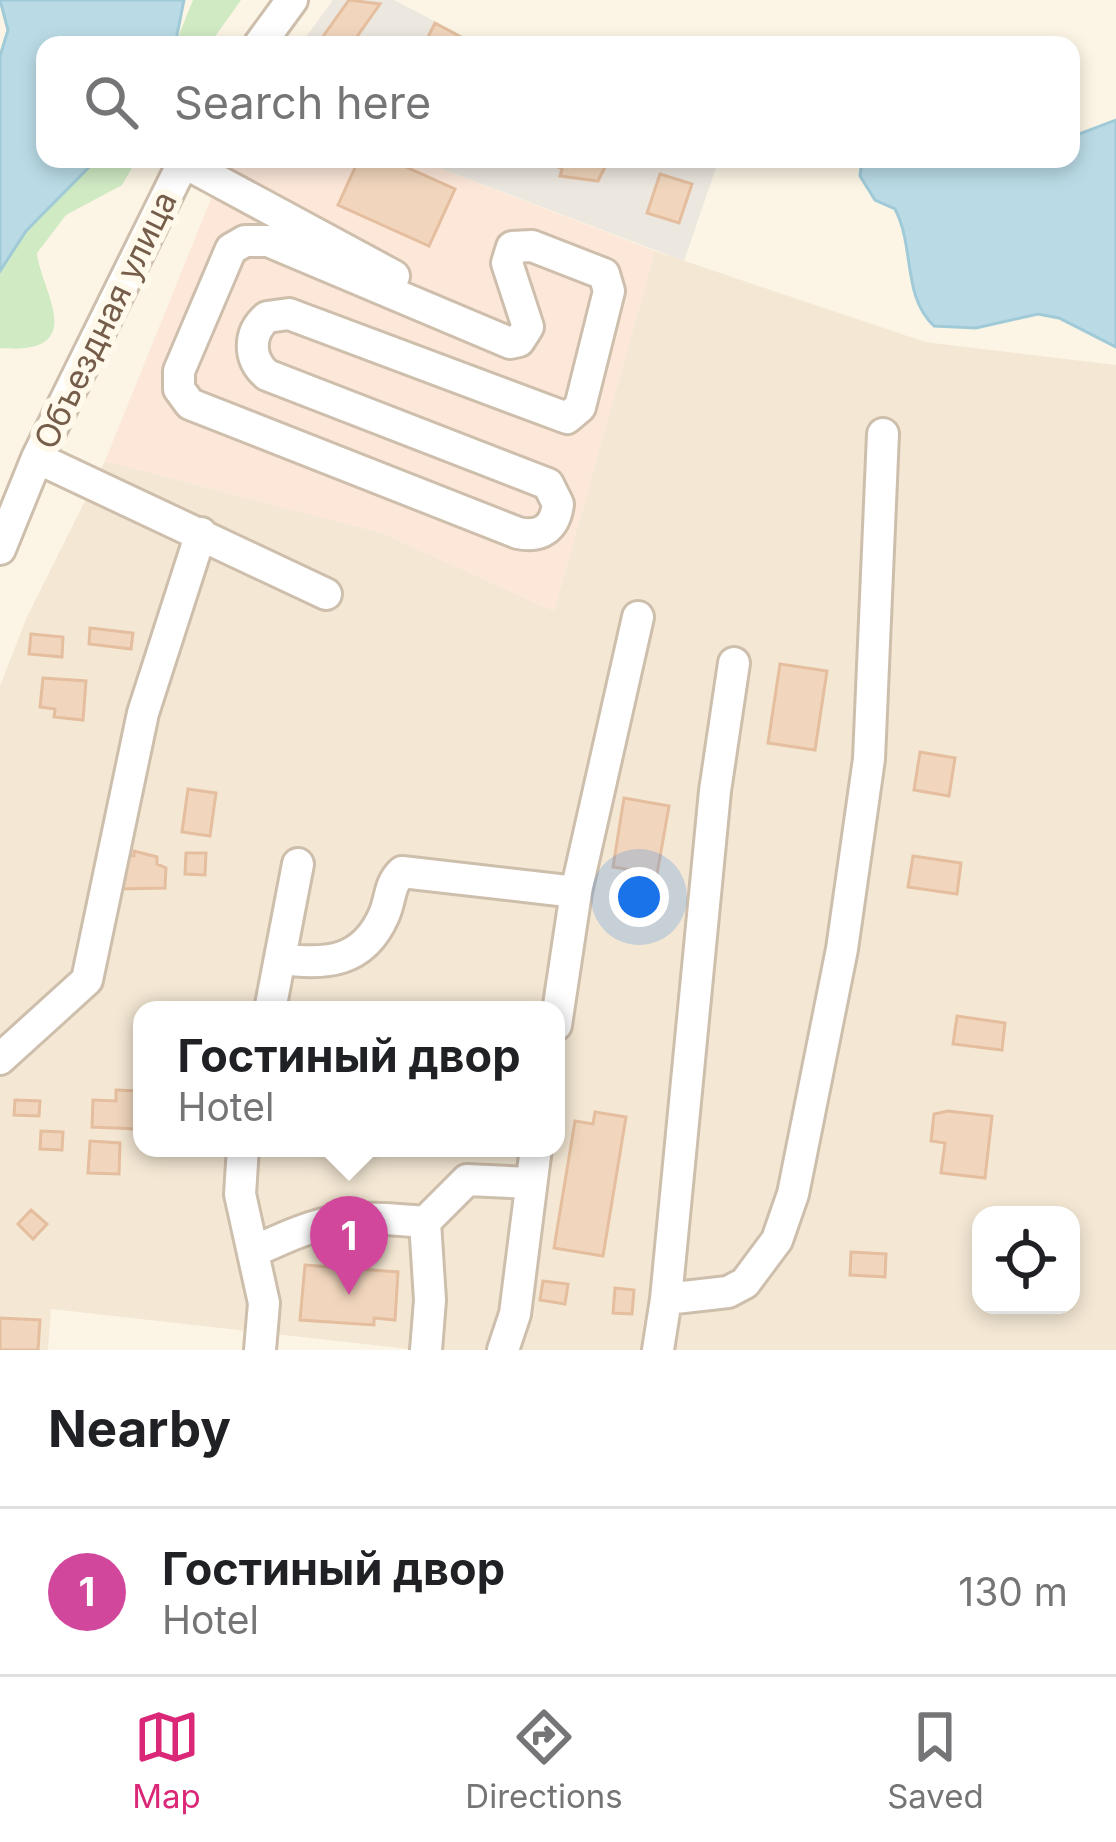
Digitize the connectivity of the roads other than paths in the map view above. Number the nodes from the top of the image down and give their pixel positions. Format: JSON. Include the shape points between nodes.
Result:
{"nodes":[{"id":1,"x":292,"y":0,"type":"edge"},
{"id":2,"x":266,"y":36,"type":"edge"},
{"id":3,"x":180,"y":168,"type":"edge"},
{"id":4,"x":198,"y":168,"type":"edge"},
{"id":5,"x":391,"y":293,"type":"junction"},
{"id":6,"x":883,"y":434,"type":"dead end"},
{"id":7,"x":37,"y":458,"type":"junction"},
{"id":8,"x":201,"y":533,"type":"junction"},
{"id":9,"x":0,"y":549,"type":"edge"},
{"id":10,"x":326,"y":595,"type":"dead end"},
{"id":11,"x":638,"y":617,"type":"dead end"},
{"id":12,"x":734,"y":663,"type":"dead end"},
{"id":13,"x":298,"y":863,"type":"dead end"},
{"id":14,"x":576,"y":892,"type":"junction"},
{"id":15,"x":280,"y":959,"type":"junction"},
{"id":16,"x":273,"y":1001,"type":"edge"},
{"id":17,"x":560,"y":1001,"type":"edge"},
{"id":18,"x":0,"y":1059,"type":"edge"},
{"id":19,"x":242,"y":1157,"type":"edge"},
{"id":20,"x":534,"y":1157,"type":"edge"},
{"id":21,"x":530,"y":1183,"type":"junction"},
{"id":22,"x":425,"y":1222,"type":"junction"},
{"id":23,"x":254,"y":1251,"type":"junction"},
{"id":24,"x":666,"y":1299,"type":"junction"},
{"id":25,"x":260,"y":1350,"type":"edge"},
{"id":26,"x":426,"y":1350,"type":"edge"},
{"id":27,"x":503,"y":1350,"type":"edge"},
{"id":28,"x":658,"y":1350,"type":"edge"}],
"edges":[{"from":1,"to":2,"type":"street"},
{"from":3,"to":7,"type":"street","name":"Объездная улица"},
{"from":4,"to":5,"type":"street","via":[[397,278]]},
{"from":5,"to":5,"type":"street","via":[[510,343],[528,327],[507,263],[512,248],[532,246],[604,274],[609,291],[580,407],[567,418],[289,314],[267,316],[254,334],[254,357],[267,374],[548,484],[558,504],[547,530],[518,533],[190,404],[178,389],[231,250],[245,241],[268,241]]},
{"from":6,"to":24,"type":"street","via":[[869,759],[842,949],[787,1218],[745,1283]]},
{"from":7,"to":8,"type":"street"},
{"from":7,"to":9,"type":"street","name":"Объездная улица"},
{"from":8,"to":10,"type":"street"},
{"from":8,"to":18,"type":"street","via":[[143,713],[87,980]]},
{"from":11,"to":14,"type":"street"},
{"from":12,"to":24,"type":"street"},
{"from":13,"to":15,"type":"street"},
{"from":14,"to":15,"type":"street","via":[[402,872],[377,927],[351,956],[319,964]]},
{"from":14,"to":17,"type":"street"},
{"from":15,"to":16,"type":"street"},
{"from":19,"to":23,"type":"street","via":[[240,1194]]},
{"from":20,"to":21,"type":"street"},
{"from":21,"to":22,"type":"street","via":[[467,1180]]},
{"from":21,"to":27,"type":"street","via":[[515,1314]]},
{"from":22,"to":23,"type":"street","via":[[351,1215]]},
{"from":22,"to":26,"type":"street"},
{"from":23,"to":25,"type":"street","via":[[264,1303]]},
{"from":24,"to":28,"type":"street"}]}
